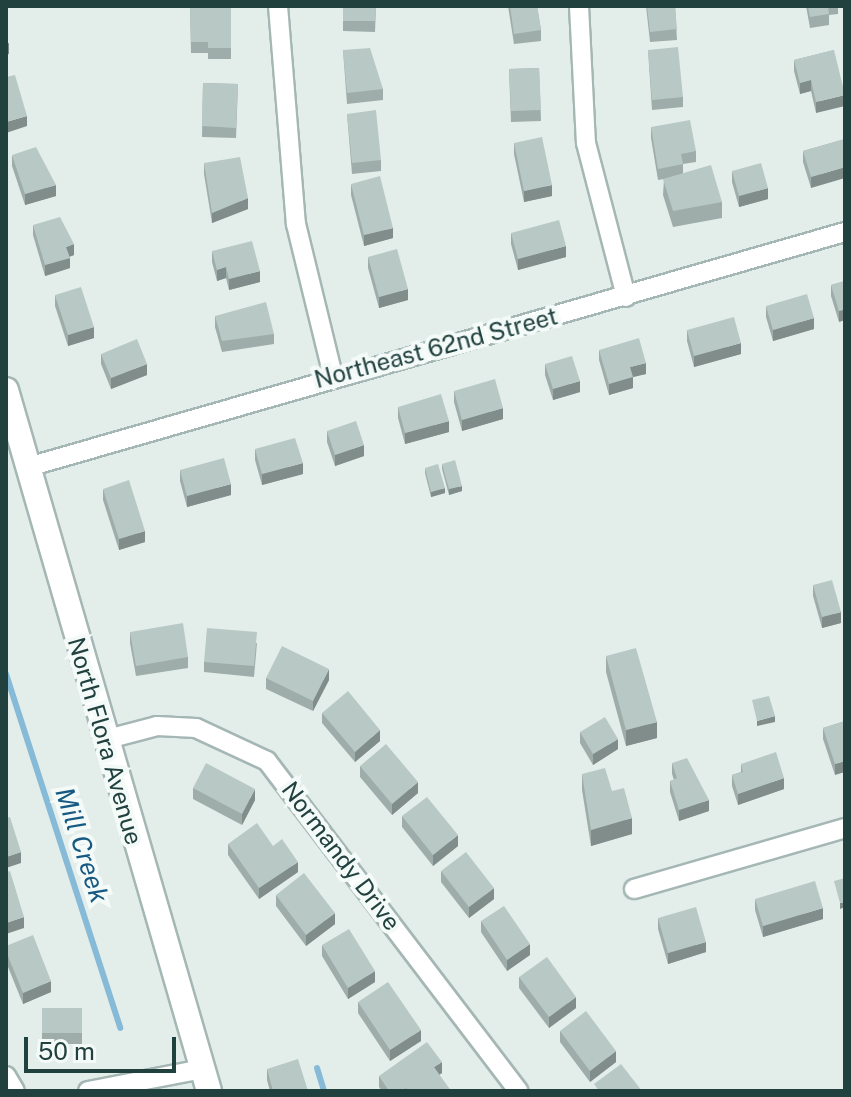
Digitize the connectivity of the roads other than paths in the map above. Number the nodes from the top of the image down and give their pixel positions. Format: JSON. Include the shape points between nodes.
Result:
{"nodes":[{"id":1,"x":278,"y":6,"type":"edge"},
{"id":2,"x":579,"y":6,"type":"edge"},
{"id":3,"x":845,"y":232,"type":"edge"},
{"id":4,"x":626,"y":297,"type":"junction"},
{"id":5,"x":333,"y":376,"type":"junction"},
{"id":6,"x":6,"y":390,"type":"edge"},
{"id":7,"x":28,"y":467,"type":"junction"},
{"id":8,"x":104,"y":740,"type":"junction"},
{"id":9,"x":845,"y":828,"type":"edge"},
{"id":10,"x":634,"y":889,"type":"dead end"},
{"id":11,"x":6,"y":1076,"type":"edge"},
{"id":12,"x":206,"y":1080,"type":"edge"},
{"id":13,"x":15,"y":1091,"type":"edge"},
{"id":14,"x":88,"y":1091,"type":"edge"},
{"id":15,"x":518,"y":1091,"type":"edge"}],
"edges":[{"from":1,"to":5,"type":"street","via":[[294,209]]},
{"from":2,"to":4,"type":"street","via":[[586,143]]},
{"from":3,"to":4,"type":"street","name":"Northeast 62nd Street"},
{"from":4,"to":5,"type":"street","name":"Northeast 62nd Street"},
{"from":5,"to":7,"type":"street","name":"Northeast 62nd Street"},
{"from":6,"to":7,"type":"street","name":"North Flora Avenue"},
{"from":7,"to":8,"type":"street","name":"North Flora Avenue"},
{"from":8,"to":12,"type":"street","name":"North Flora Avenue"},
{"from":8,"to":15,"type":"street","name":"Normandy Drive","via":[[157,726],[196,728],[267,761]]},
{"from":9,"to":10,"type":"street"},
{"from":11,"to":13,"type":"street"},
{"from":12,"to":14,"type":"street"}]}
